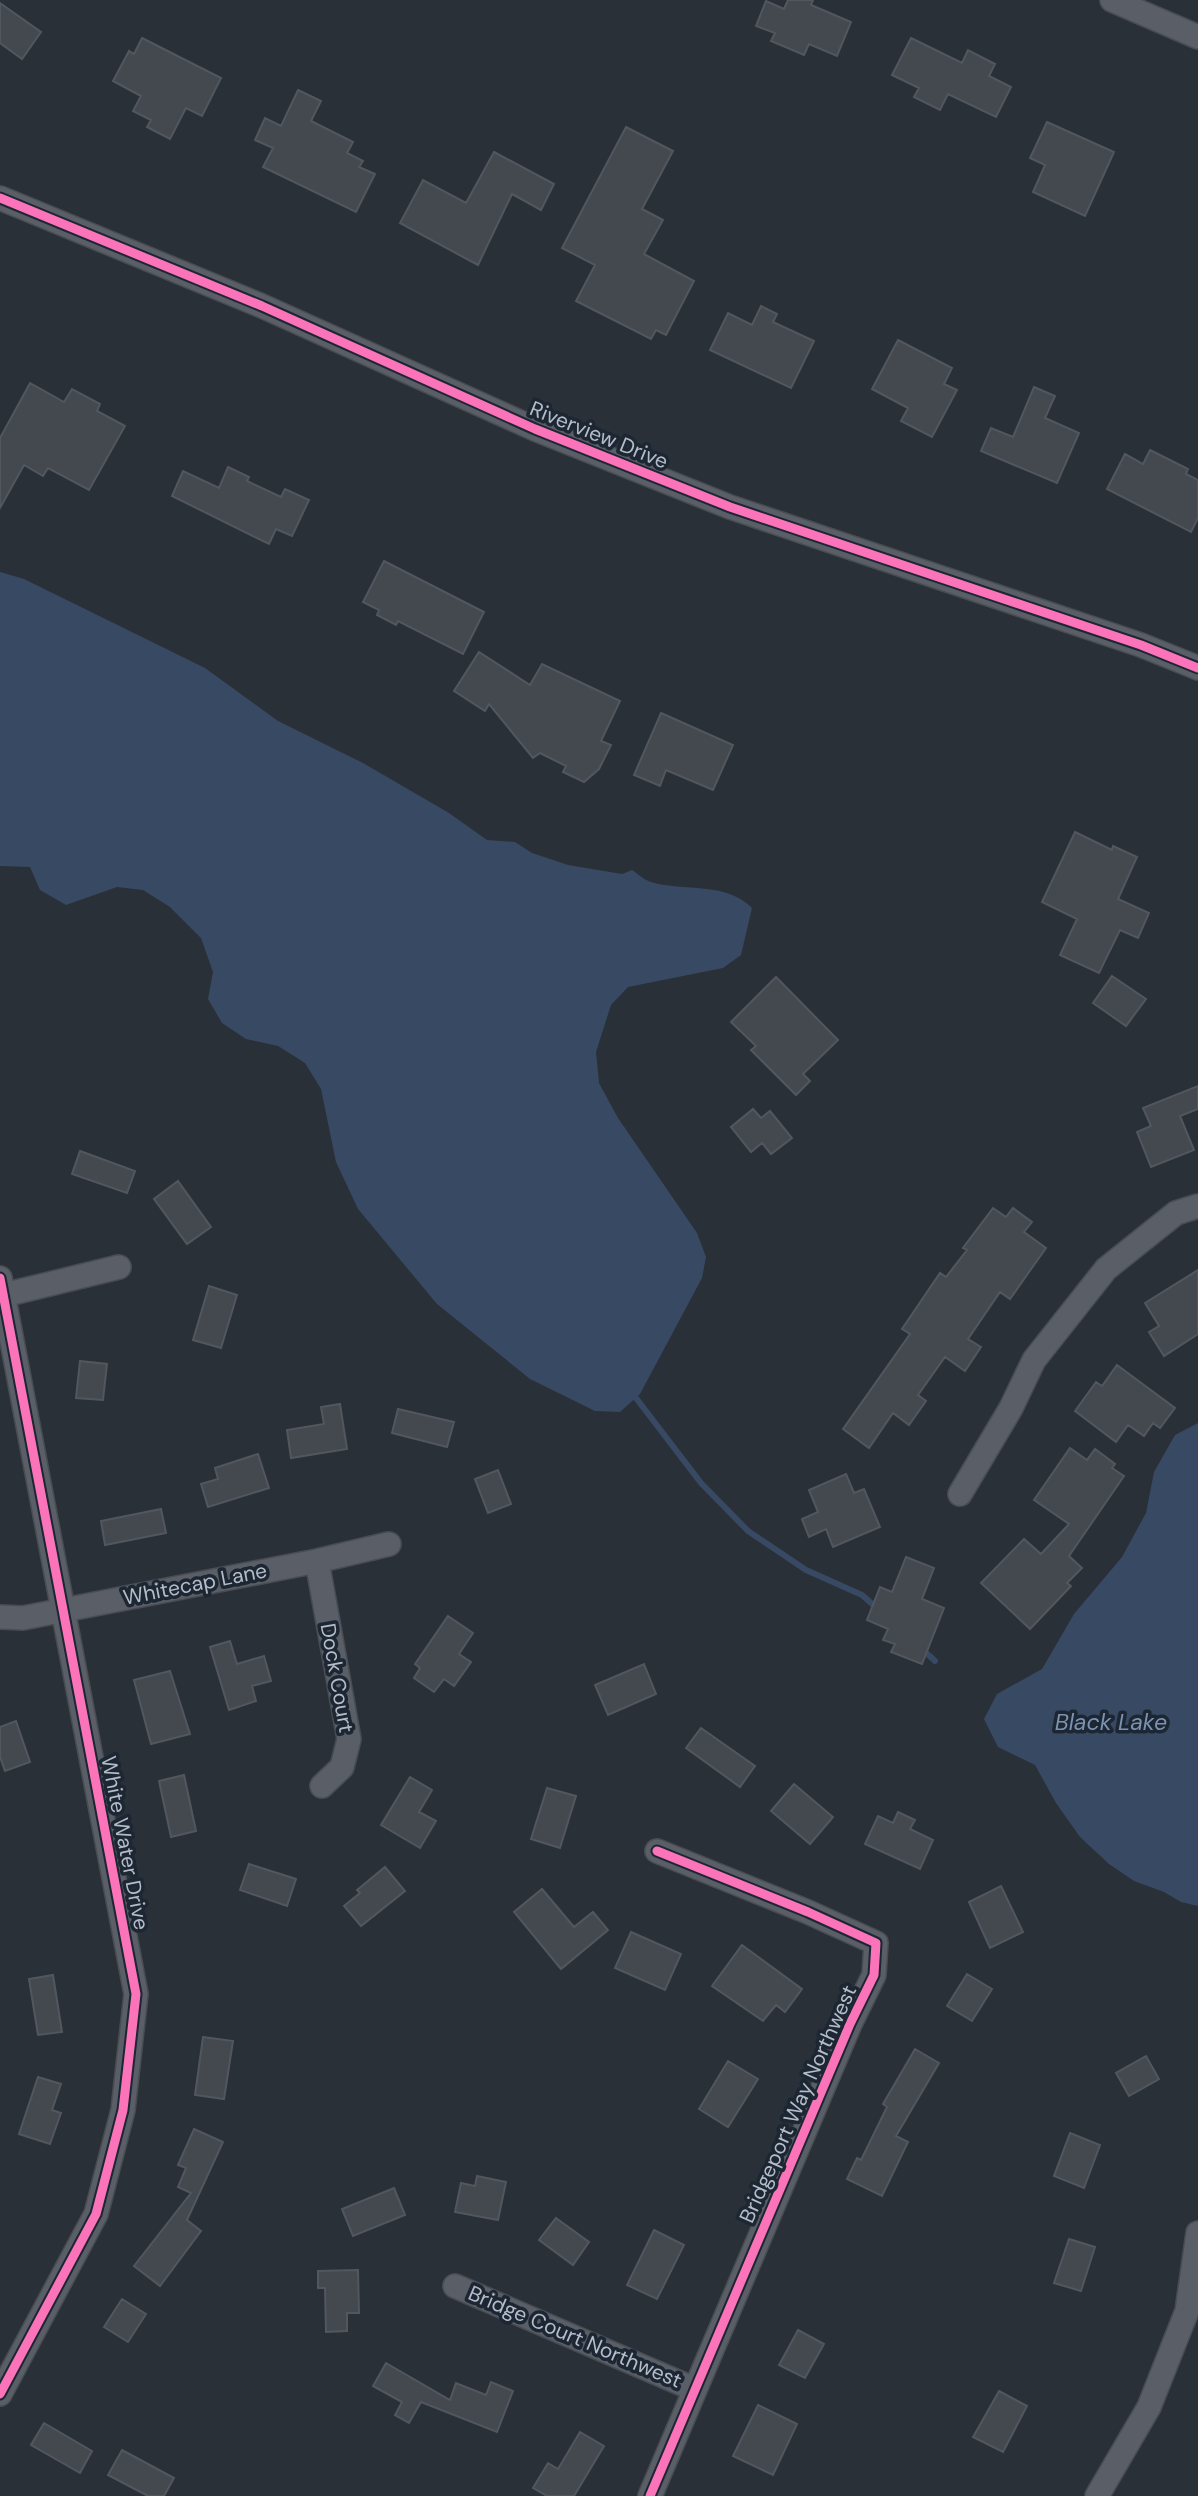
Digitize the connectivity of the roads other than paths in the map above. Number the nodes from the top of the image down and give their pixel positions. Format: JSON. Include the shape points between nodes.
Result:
{"nodes":[{"id":1,"x":1112,"y":0,"type":"edge"},
{"id":2,"x":1198,"y":37,"type":"edge"},
{"id":3,"x":0,"y":198,"type":"edge"},
{"id":4,"x":1198,"y":668,"type":"edge"},
{"id":5,"x":1198,"y":1206,"type":"edge"},
{"id":6,"x":119,"y":1267,"type":"dead end"},
{"id":7,"x":2,"y":1286,"type":"edge"},
{"id":8,"x":960,"y":1494,"type":"dead end"},
{"id":9,"x":389,"y":1544,"type":"dead end"},
{"id":10,"x":317,"y":1561,"type":"junction"},
{"id":11,"x":62,"y":1610,"type":"junction"},
{"id":12,"x":0,"y":1616,"type":"edge"},
{"id":13,"x":322,"y":1786,"type":"dead end"},
{"id":14,"x":657,"y":1851,"type":"dead end"},
{"id":15,"x":1198,"y":2233,"type":"edge"},
{"id":16,"x":455,"y":2286,"type":"dead end"},
{"id":17,"x":694,"y":2389,"type":"junction"},
{"id":18,"x":0,"y":2394,"type":"edge"},
{"id":19,"x":650,"y":2496,"type":"edge"},
{"id":20,"x":1097,"y":2496,"type":"edge"}],
"edges":[{"from":1,"to":2,"type":"street"},
{"from":3,"to":4,"type":"street","name":"Riverview Drive","via":[[274,311],[535,429],[730,507],[1142,645]]},
{"from":5,"to":8,"type":"street","via":[[1175,1213],[1106,1269],[1034,1360]]},
{"from":6,"to":7,"type":"street"},
{"from":7,"to":11,"type":"street","name":"White Water Drive"},
{"from":9,"to":10,"type":"street","name":"Whitecap Lane"},
{"from":10,"to":11,"type":"street","name":"Whitecap Lane"},
{"from":10,"to":13,"type":"street","name":"Dock Court","via":[[349,1739],[342,1767]]},
{"from":11,"to":12,"type":"street","name":"Whitecap Lane","via":[[23,1618]]},
{"from":11,"to":18,"type":"street","name":"White Water Drive","via":[[136,1994],[122,2110],[96,2214]]},
{"from":14,"to":17,"type":"street","name":"Bridgeport Way Northwest","via":[[876,1943],[874,1975]]},
{"from":15,"to":20,"type":"street","via":[[1187,2311],[1149,2407]]},
{"from":16,"to":17,"type":"street","name":"Bridge Court Northwest"},
{"from":17,"to":19,"type":"street","name":"Bridgeport Way Northwest"}]}
